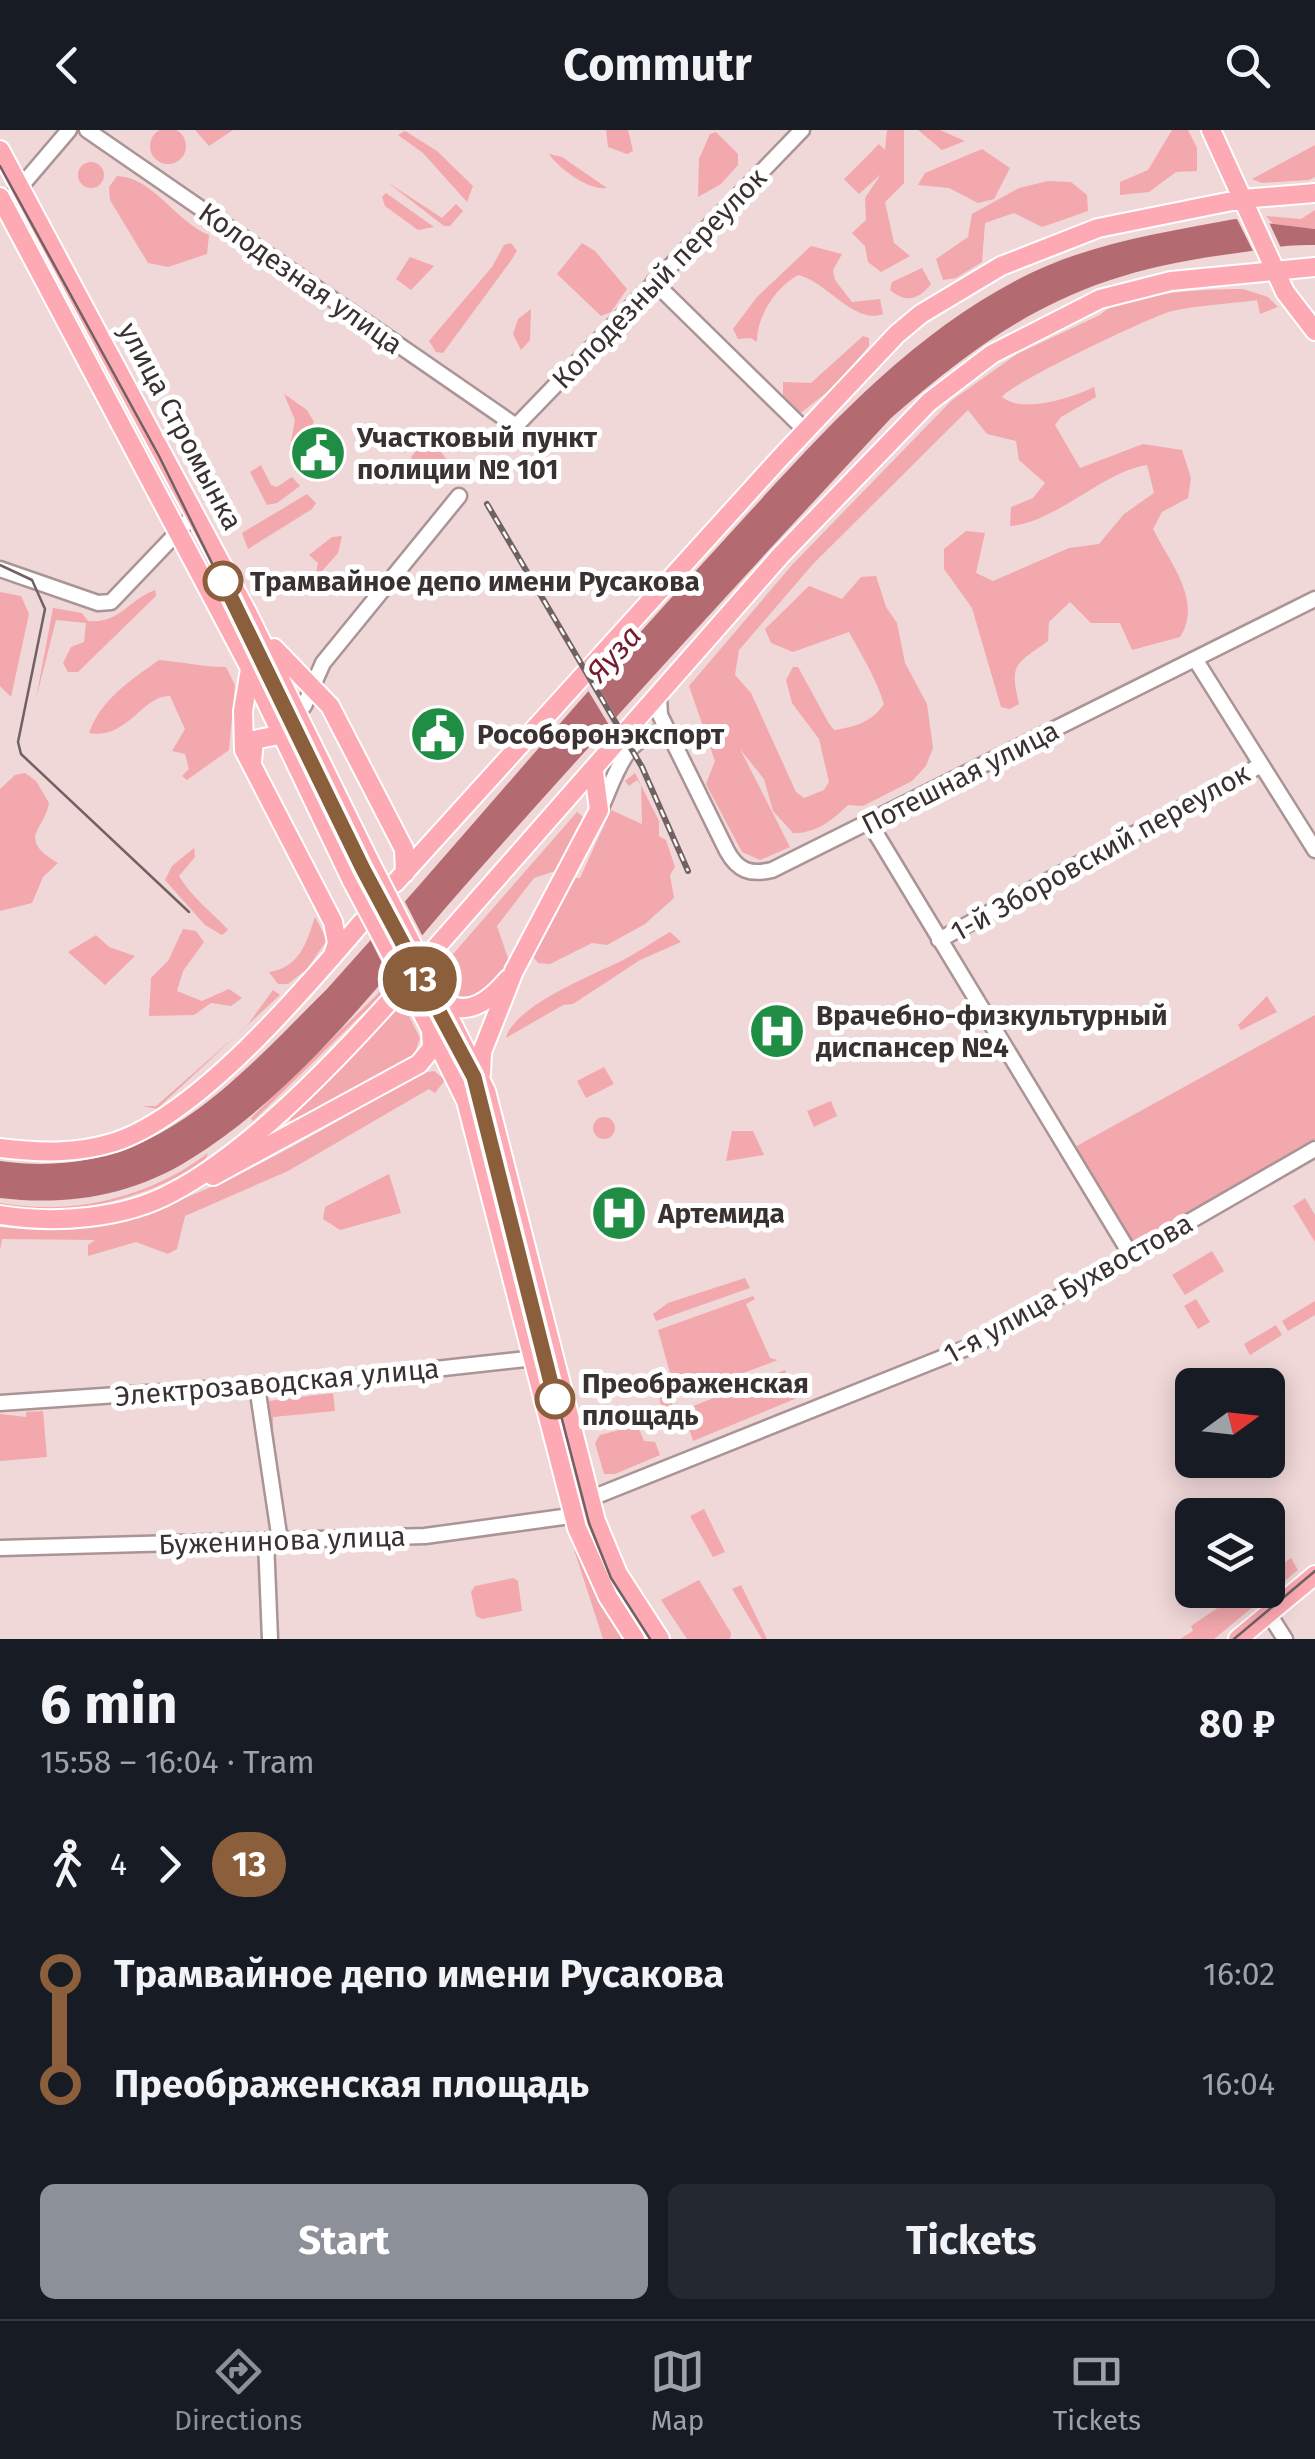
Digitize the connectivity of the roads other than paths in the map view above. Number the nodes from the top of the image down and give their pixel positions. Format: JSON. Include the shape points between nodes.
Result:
{"nodes":[{"id":1,"x":68,"y":130,"type":"edge"},
{"id":2,"x":88,"y":130,"type":"edge"},
{"id":3,"x":802,"y":130,"type":"edge"},
{"id":4,"x":1211,"y":130,"type":"edge"},
{"id":5,"x":0,"y":150,"type":"edge"},
{"id":6,"x":21,"y":187,"type":"junction"},
{"id":7,"x":1315,"y":193,"type":"edge"},
{"id":8,"x":2,"y":201,"type":"edge"},
{"id":9,"x":1246,"y":208,"type":"junction"},
{"id":10,"x":1270,"y":260,"type":"junction"},
{"id":11,"x":1315,"y":266,"type":"edge"},
{"id":12,"x":654,"y":282,"type":"junction"},
{"id":13,"x":1315,"y":332,"type":"edge"},
{"id":14,"x":516,"y":426,"type":"joint"},
{"id":15,"x":806,"y":431,"type":"junction"},
{"id":16,"x":459,"y":496,"type":"dead end"},
{"id":17,"x":195,"y":514,"type":"junction"},
{"id":18,"x":178,"y":530,"type":"junction"},
{"id":19,"x":0,"y":569,"type":"edge"},
{"id":20,"x":1315,"y":600,"type":"edge"},
{"id":21,"x":247,"y":612,"type":"junction"},
{"id":22,"x":1195,"y":659,"type":"junction"},
{"id":23,"x":250,"y":668,"type":"junction"},
{"id":24,"x":308,"y":697,"type":"junction"},
{"id":25,"x":659,"y":698,"type":"junction"},
{"id":26,"x":304,"y":728,"type":"junction"},
{"id":27,"x":632,"y":729,"type":"junction"},
{"id":28,"x":669,"y":732,"type":"junction"},
{"id":29,"x":280,"y":736,"type":"junction"},
{"id":30,"x":1261,"y":765,"type":"junction"},
{"id":31,"x":252,"y":766,"type":"junction"},
{"id":32,"x":594,"y":772,"type":"junction"},
{"id":33,"x":556,"y":814,"type":"junction"},
{"id":34,"x":596,"y":819,"type":"junction"},
{"id":35,"x":869,"y":822,"type":"junction"},
{"id":36,"x":395,"y":830,"type":"junction"},
{"id":37,"x":434,"y":840,"type":"junction"},
{"id":38,"x":1315,"y":850,"type":"edge"},
{"id":39,"x":323,"y":902,"type":"junction"},
{"id":40,"x":938,"y":940,"type":"junction"},
{"id":41,"x":432,"y":952,"type":"dead end"},
{"id":42,"x":333,"y":955,"type":"junction"},
{"id":43,"x":514,"y":971,"type":"junction"},
{"id":44,"x":397,"y":992,"type":"dead end"},
{"id":45,"x":440,"y":999,"type":"junction"},
{"id":46,"x":428,"y":1023,"type":"junction"},
{"id":47,"x":420,"y":1064,"type":"junction"},
{"id":48,"x":454,"y":1073,"type":"junction"},
{"id":49,"x":481,"y":1074,"type":"junction"},
{"id":50,"x":289,"y":1102,"type":"junction"},
{"id":51,"x":300,"y":1128,"type":"junction"},
{"id":52,"x":0,"y":1148,"type":"edge"},
{"id":53,"x":1315,"y":1149,"type":"edge"},
{"id":54,"x":171,"y":1194,"type":"junction"},
{"id":55,"x":0,"y":1215,"type":"edge"},
{"id":56,"x":1131,"y":1255,"type":"junction"},
{"id":57,"x":553,"y":1356,"type":"junction"},
{"id":58,"x":532,"y":1360,"type":"junction"},
{"id":59,"x":258,"y":1386,"type":"junction"},
{"id":60,"x":0,"y":1403,"type":"edge"},
{"id":61,"x":562,"y":1480,"type":"junction"},
{"id":62,"x":589,"y":1499,"type":"junction"},
{"id":63,"x":563,"y":1517,"type":"joint"},
{"id":64,"x":273,"y":1541,"type":"junction"},
{"id":65,"x":0,"y":1548,"type":"edge"},
{"id":66,"x":1315,"y":1574,"type":"edge"},
{"id":67,"x":1269,"y":1614,"type":"junction"},
{"id":68,"x":270,"y":1639,"type":"edge"},
{"id":69,"x":635,"y":1639,"type":"edge"},
{"id":70,"x":660,"y":1639,"type":"edge"},
{"id":71,"x":1238,"y":1639,"type":"edge"},
{"id":72,"x":1285,"y":1639,"type":"edge"}],
"edges":[{"from":1,"to":6,"type":"street"},
{"from":2,"to":14,"type":"street","name":"Колодезная улица"},
{"from":3,"to":12,"type":"street","name":"Колодезный переулок"},
{"from":4,"to":9,"type":"main road"},
{"from":5,"to":6,"type":"main road","name":"улица Стромынка"},
{"from":6,"to":8,"type":"street"},
{"from":6,"to":17,"type":"main road","name":"улица Стромынка"},
{"from":7,"to":9,"type":"main road"},
{"from":8,"to":18,"type":"main road","name":"улица Стромынка"},
{"from":9,"to":10,"type":"main road"},
{"from":9,"to":15,"type":"main road","via":[[1098,228],[1001,266],[896,334]]},
{"from":10,"to":11,"type":"main road"},
{"from":10,"to":13,"type":"main road"},
{"from":10,"to":25,"type":"main road","via":[[1100,299],[992,354],[929,402],[855,476]]},
{"from":12,"to":14,"type":"street","name":"Колодезный переулок"},
{"from":12,"to":15,"type":"street"},
{"from":15,"to":37,"type":"main road"},
{"from":16,"to":24,"type":"street","via":[[323,663]]},
{"from":17,"to":18,"type":"street"},
{"from":17,"to":21,"type":"main road","name":"улица Стромынка"},
{"from":18,"to":19,"type":"street","via":[[112,602]]},
{"from":18,"to":23,"type":"main road","name":"улица Стромынка"},
{"from":20,"to":22,"type":"street","name":"Потешная улица"},
{"from":21,"to":24,"type":"main road"},
{"from":21,"to":26,"type":"main road","name":"улица Стромынка"},
{"from":22,"to":30,"type":"street"},
{"from":22,"to":35,"type":"street","name":"Потешная улица"},
{"from":23,"to":29,"type":"main road","name":"улица Стромынка"},
{"from":23,"to":31,"type":"main road","via":[[243,734]]},
{"from":24,"to":26,"type":"main road"},
{"from":24,"to":36,"type":"main road","via":[[330,706]]},
{"from":25,"to":27,"type":"main road"},
{"from":25,"to":28,"type":"street","name":"Потешная улица"},
{"from":26,"to":45,"type":"main road","name":"улица Стромынка","bridge":true},
{"from":27,"to":28,"type":"street"},
{"from":27,"to":32,"type":"main road"},
{"from":28,"to":34,"type":"street","via":[[632,742]]},
{"from":28,"to":35,"type":"street","name":"Потешная улица","via":[[726,851],[745,871],[772,870]]},
{"from":29,"to":31,"type":"main road","via":[[254,740]]},
{"from":29,"to":46,"type":"main road","name":"улица Стромынка","bridge":true},
{"from":30,"to":38,"type":"street"},
{"from":30,"to":40,"type":"street","name":"1-й Зборовский переулок"},
{"from":31,"to":39,"type":"main road"},
{"from":32,"to":33,"type":"main road"},
{"from":32,"to":34,"type":"main road"},
{"from":33,"to":34,"type":"main road","via":[[586,806]]},
{"from":33,"to":41,"type":"main road"},
{"from":34,"to":43,"type":"main road"},
{"from":35,"to":40,"type":"street"},
{"from":36,"to":37,"type":"main road","via":[[416,841]]},
{"from":36,"to":37,"type":"main road","via":[[404,849],[400,878]]},
{"from":39,"to":42,"type":"main road","via":[[335,929]]},
{"from":39,"to":42,"type":"main road","via":[[341,918],[361,923]]},
{"from":40,"to":56,"type":"street"},
{"from":42,"to":52,"type":"main road","via":[[240,1052],[160,1121],[88,1149]]},
{"from":43,"to":45,"type":"main road","via":[[472,1008]]},
{"from":43,"to":49,"type":"main road","via":[[482,1052]]},
{"from":44,"to":50,"type":"main road"},
{"from":45,"to":49,"type":"main road","name":"улица Стромынка"},
{"from":46,"to":47,"type":"main road","via":[[432,1048]]},
{"from":46,"to":48,"type":"main road","name":"улица Стромынка"},
{"from":47,"to":48,"type":"main road","via":[[438,1063]]},
{"from":47,"to":51,"type":"main road"},
{"from":48,"to":58,"type":"main road","name":"улица Стромынка"},
{"from":49,"to":57,"type":"main road"},
{"from":50,"to":51,"type":"main road","via":[[284,1124]]},
{"from":50,"to":54,"type":"main road"},
{"from":51,"to":54,"type":"main road"},
{"from":53,"to":56,"type":"street","name":"1-я улица Бухвостова"},
{"from":54,"to":55,"type":"main road","via":[[72,1218]]},
{"from":56,"to":62,"type":"street","name":"1-я улица Бухвостова","via":[[979,1343]]},
{"from":57,"to":58,"type":"street","name":"Электрозаводская улица"},
{"from":57,"to":62,"type":"main road"},
{"from":58,"to":59,"type":"street","name":"Электрозаводская улица"},
{"from":58,"to":61,"type":"main road","name":"улица Стромынка"},
{"from":59,"to":60,"type":"street","name":"Электрозаводская улица"},
{"from":59,"to":64,"type":"street"},
{"from":61,"to":63,"type":"main road"},
{"from":61,"to":69,"type":"main road","via":[[595,1572]]},
{"from":62,"to":70,"type":"main road","via":[[608,1552]]},
{"from":63,"to":64,"type":"street","name":"Буженинова улица","via":[[425,1536]]},
{"from":64,"to":65,"type":"street","name":"Буженинова улица"},
{"from":64,"to":68,"type":"street"},
{"from":66,"to":67,"type":"main road"},
{"from":67,"to":71,"type":"main road"},
{"from":67,"to":72,"type":"street"}]}
